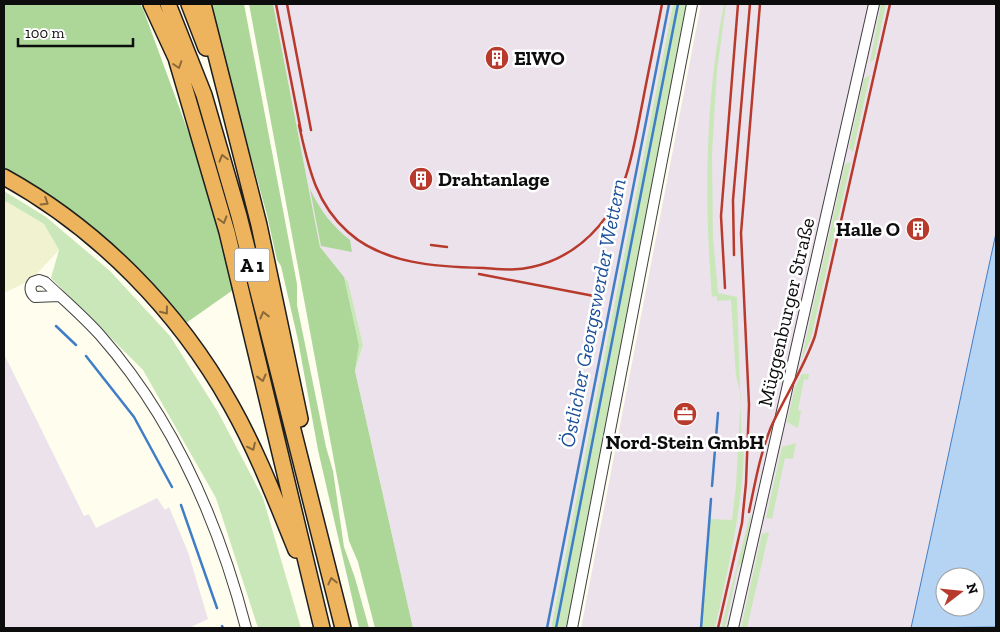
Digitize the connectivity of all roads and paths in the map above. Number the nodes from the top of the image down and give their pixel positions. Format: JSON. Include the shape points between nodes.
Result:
{"nodes":[{"id":1,"x":151,"y":4,"type":"edge"},
{"id":2,"x":168,"y":4,"type":"edge"},
{"id":3,"x":189,"y":4,"type":"edge"},
{"id":4,"x":203,"y":4,"type":"edge"},
{"id":5,"x":692,"y":4,"type":"edge"},
{"id":6,"x":874,"y":4,"type":"edge"},
{"id":7,"x":227,"y":101,"type":"junction"},
{"id":8,"x":4,"y":177,"type":"edge"},
{"id":9,"x":59,"y":296,"type":"dead end"},
{"id":10,"x":320,"y":532,"type":"junction"},
{"id":11,"x":313,"y":593,"type":"junction"},
{"id":12,"x":246,"y":628,"type":"edge"},
{"id":13,"x":322,"y":628,"type":"edge"},
{"id":14,"x":343,"y":628,"type":"edge"},
{"id":15,"x":572,"y":628,"type":"edge"},
{"id":16,"x":733,"y":628,"type":"edge"}],
"edges":[{"from":1,"to":11,"type":"highway","one_way":true,"via":[[176,58],[227,232]]},
{"from":10,"to":2,"type":"highway","number":"A 1","one_way":true,"via":[[220,147],[189,52]]},
{"from":3,"to":7,"type":"highway"},
{"from":4,"to":7,"type":"highway"},
{"from":5,"to":15,"type":"street"},
{"from":6,"to":16,"type":"street","name":"Müggenburger Straße"},
{"from":7,"to":10,"type":"highway","via":[[278,305]]},
{"from":8,"to":11,"type":"highway","one_way":true,"via":[[54,207],[120,262],[153,296],[200,355],[231,404],[255,452]]},
{"from":9,"to":12,"type":"street","via":[[99,334],[165,425],[213,520]]},
{"from":14,"to":10,"type":"highway","number":"A 1","one_way":true},
{"from":11,"to":13,"type":"highway"}]}
